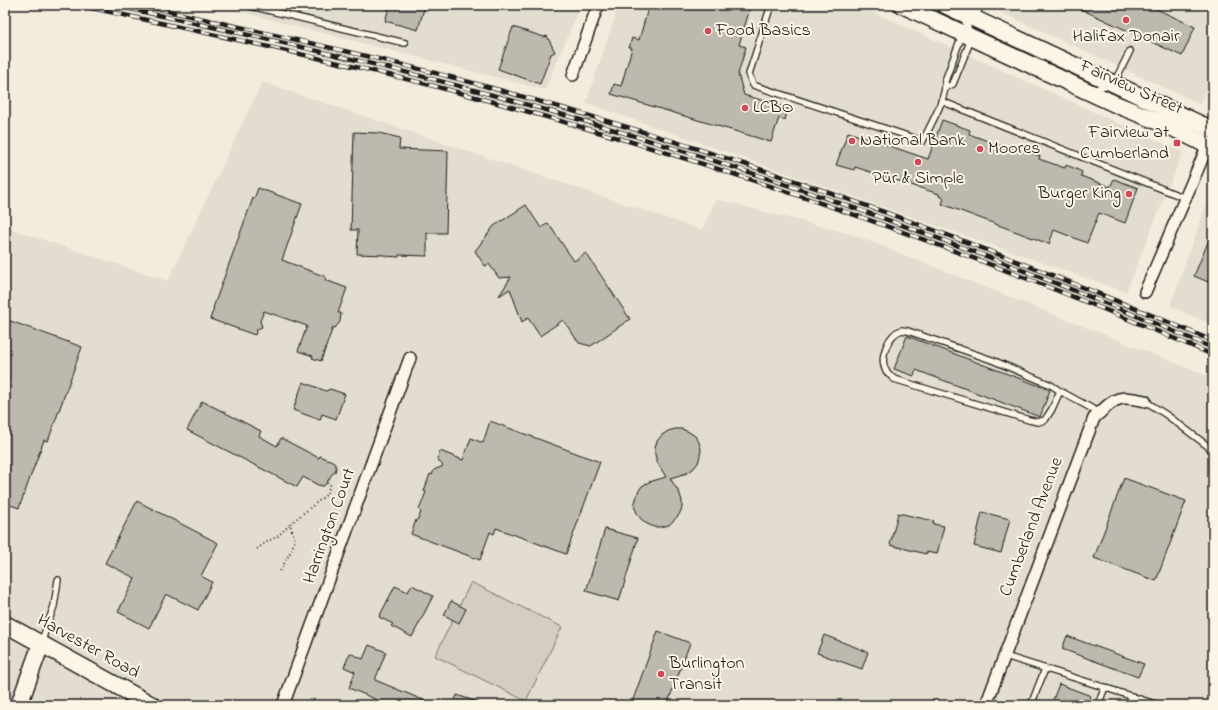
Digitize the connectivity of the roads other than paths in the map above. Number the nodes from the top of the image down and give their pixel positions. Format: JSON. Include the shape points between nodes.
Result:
{"nodes":[{"id":1,"x":246,"y":5,"type":"edge"},
{"id":2,"x":598,"y":5,"type":"edge"},
{"id":3,"x":771,"y":5,"type":"edge"},
{"id":4,"x":902,"y":5,"type":"edge"},
{"id":5,"x":952,"y":8,"type":"edge"},
{"id":6,"x":979,"y":30,"type":"edge"},
{"id":7,"x":405,"y":43,"type":"dead end"},
{"id":8,"x":1130,"y":51,"type":"dead end"},
{"id":9,"x":573,"y":75,"type":"dead end"},
{"id":10,"x":1114,"y":83,"type":"junction"},
{"id":11,"x":945,"y":88,"type":"junction"},
{"id":12,"x":1088,"y":91,"type":"junction"},
{"id":13,"x":941,"y":101,"type":"junction"},
{"id":14,"x":1212,"y":138,"type":"edge"},
{"id":15,"x":1185,"y":198,"type":"junction"},
{"id":16,"x":1145,"y":292,"type":"dead end"},
{"id":17,"x":410,"y":358,"type":"dead end"},
{"id":18,"x":1060,"y":391,"type":"junction"},
{"id":19,"x":1145,"y":401,"type":"joint"},
{"id":20,"x":1100,"y":413,"type":"junction"},
{"id":21,"x":1213,"y":450,"type":"edge"},
{"id":22,"x":58,"y":580,"type":"dead end"},
{"id":23,"x":5,"y":624,"type":"edge"},
{"id":24,"x":41,"y":644,"type":"junction"},
{"id":25,"x":1004,"y":656,"type":"junction"},
{"id":26,"x":1045,"y":669,"type":"junction"},
{"id":27,"x":1105,"y":688,"type":"junction"},
{"id":28,"x":1132,"y":696,"type":"junction"},
{"id":29,"x":19,"y":705,"type":"edge"},
{"id":30,"x":152,"y":705,"type":"edge"},
{"id":31,"x":283,"y":705,"type":"edge"},
{"id":32,"x":986,"y":705,"type":"edge"},
{"id":33,"x":1031,"y":705,"type":"edge"},
{"id":34,"x":1098,"y":705,"type":"edge"},
{"id":35,"x":1129,"y":705,"type":"edge"},
{"id":36,"x":1158,"y":705,"type":"edge"}],
"edges":[{"from":1,"to":7,"type":"lane"},
{"from":2,"to":9,"type":"street"},
{"from":3,"to":13,"type":"lane","via":[[749,74],[753,85],[924,141]]},
{"from":4,"to":6,"type":"main road","name":"Fairview Street"},
{"from":5,"to":6,"type":"main road","name":"Fairview Street"},
{"from":6,"to":10,"type":"main road","name":"Fairview Street"},
{"from":6,"to":11,"type":"lane","via":[[953,84]]},
{"from":6,"to":11,"type":"lane","via":[[944,81]]},
{"from":6,"to":12,"type":"main road","name":"Fairview Street"},
{"from":8,"to":10,"type":"lane"},
{"from":10,"to":12,"type":"lane"},
{"from":10,"to":14,"type":"main road","name":"Fairview Street"},
{"from":11,"to":13,"type":"lane"},
{"from":12,"to":14,"type":"main road","name":"Fairview Street","via":[[1169,126]]},
{"from":13,"to":15,"type":"lane"},
{"from":14,"to":15,"type":"street"},
{"from":15,"to":16,"type":"street"},
{"from":17,"to":31,"type":"street","name":"Harrington Court"},
{"from":18,"to":18,"type":"lane","via":[[1045,420],[1029,420],[894,379],[885,369],[886,349],[895,335],[902,330],[908,331],[992,360]]},
{"from":18,"to":20,"type":"lane"},
{"from":19,"to":20,"type":"street","name":"Cumberland Avenue","via":[[1128,397],[1115,400]]},
{"from":19,"to":21,"type":"lane"},
{"from":20,"to":25,"type":"street","name":"Cumberland Avenue","via":[[1094,418]]},
{"from":22,"to":24,"type":"lane","via":[[54,606]]},
{"from":23,"to":24,"type":"main road","name":"Harvester Road"},
{"from":24,"to":29,"type":"main road"},
{"from":24,"to":30,"type":"main road","name":"Harvester Road"},
{"from":25,"to":26,"type":"lane"},
{"from":25,"to":32,"type":"street","name":"Cumberland Avenue"},
{"from":26,"to":27,"type":"lane"},
{"from":26,"to":33,"type":"lane"},
{"from":27,"to":28,"type":"lane"},
{"from":27,"to":34,"type":"lane"},
{"from":28,"to":35,"type":"lane"},
{"from":28,"to":36,"type":"lane"}]}
